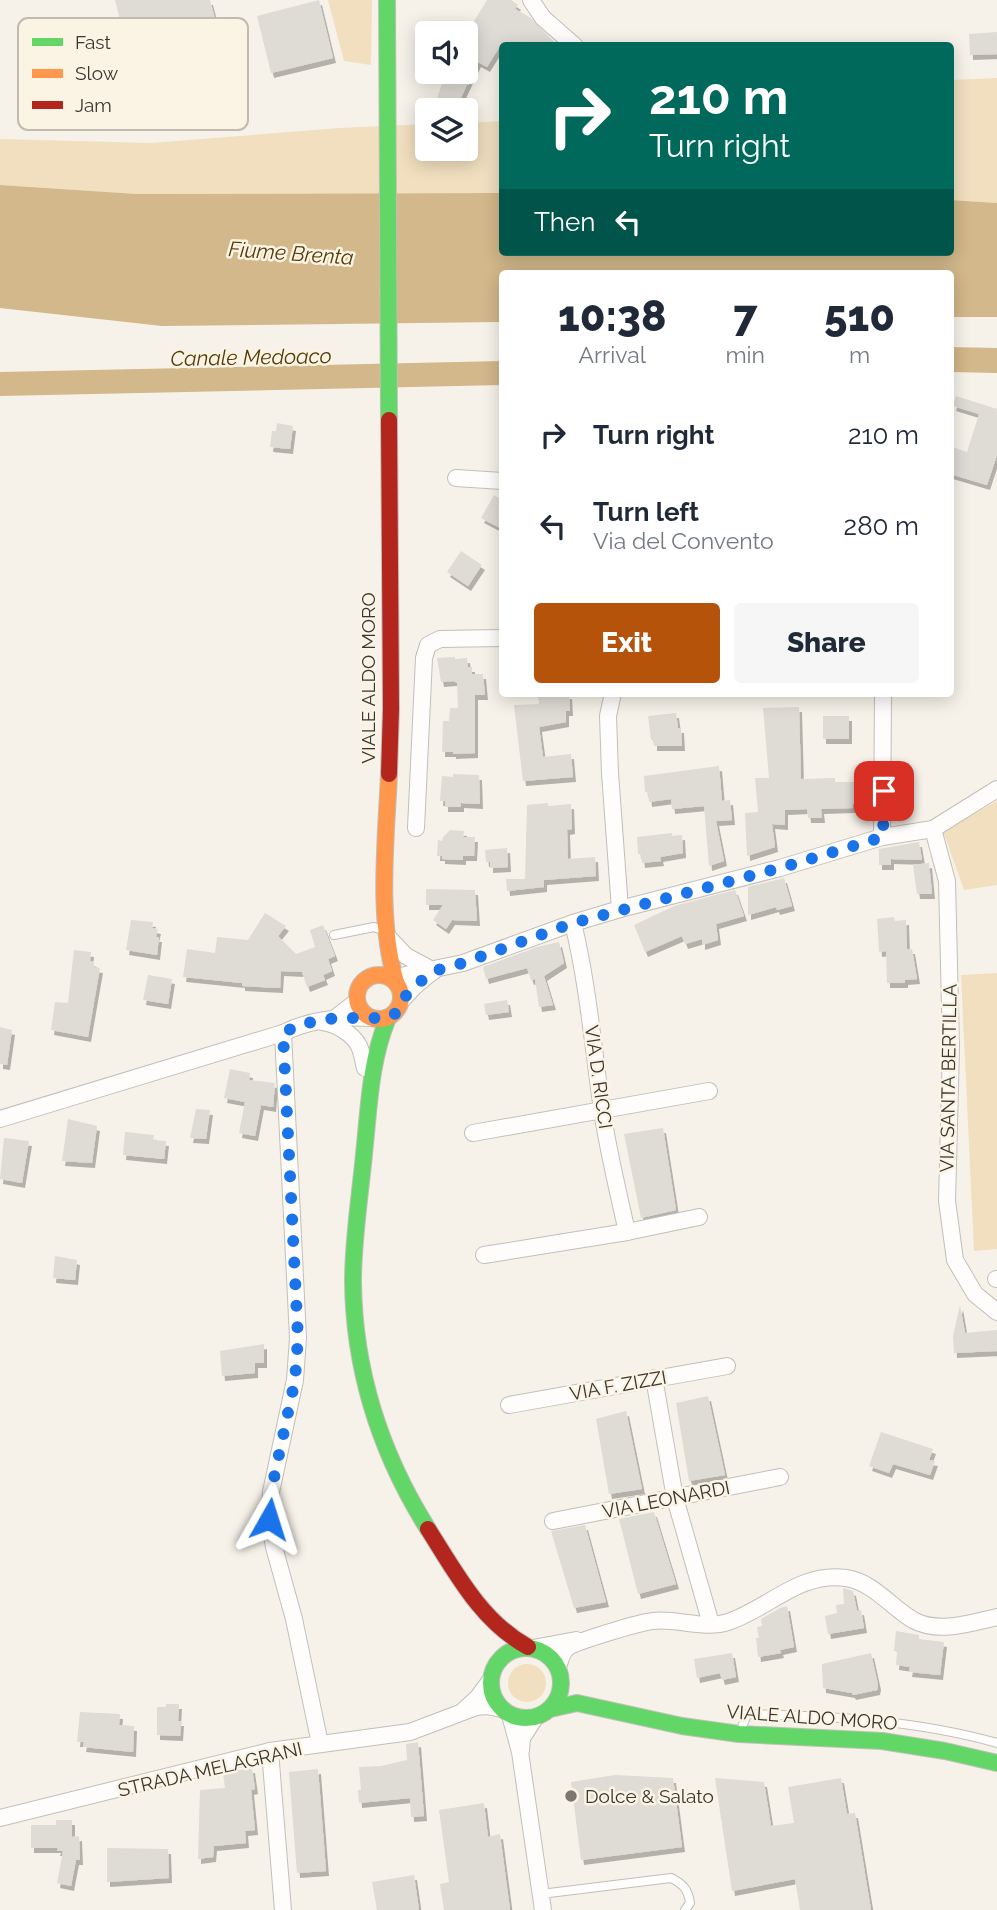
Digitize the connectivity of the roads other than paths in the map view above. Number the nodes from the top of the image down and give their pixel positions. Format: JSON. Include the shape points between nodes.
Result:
{"nodes":[{"id":1,"x":387,"y":0,"type":"edge"},
{"id":2,"x":531,"y":0,"type":"edge"},
{"id":3,"x":570,"y":42,"type":"edge"},
{"id":4,"x":456,"y":478,"type":"dead end"},
{"id":5,"x":499,"y":481,"type":"edge"},
{"id":6,"x":499,"y":638,"type":"edge"},
{"id":7,"x":612,"y":697,"type":"edge"},
{"id":8,"x":883,"y":697,"type":"edge"},
{"id":9,"x":997,"y":789,"type":"edge"},
{"id":10,"x":416,"y":828,"type":"dead end"},
{"id":11,"x":933,"y":829,"type":"junction"},
{"id":12,"x":883,"y":837,"type":"junction"},
{"id":13,"x":621,"y":909,"type":"junction"},
{"id":14,"x":573,"y":923,"type":"junction"},
{"id":15,"x":381,"y":931,"type":"junction"},
{"id":16,"x":334,"y":935,"type":"dead end"},
{"id":17,"x":434,"y":971,"type":"junction"},
{"id":18,"x":368,"y":978,"type":"junction"},
{"id":19,"x":396,"y":982,"type":"junction"},
{"id":20,"x":402,"y":1000,"type":"junction"},
{"id":21,"x":357,"y":1001,"type":"junction"},
{"id":22,"x":335,"y":1018,"type":"junction"},
{"id":23,"x":377,"y":1018,"type":"junction"},
{"id":24,"x":316,"y":1021,"type":"junction"},
{"id":25,"x":283,"y":1033,"type":"junction"},
{"id":26,"x":365,"y":1068,"type":"junction"},
{"id":27,"x":709,"y":1091,"type":"dead end"},
{"id":28,"x":368,"y":1107,"type":"junction"},
{"id":29,"x":602,"y":1110,"type":"junction"},
{"id":30,"x":0,"y":1119,"type":"edge"},
{"id":31,"x":473,"y":1133,"type":"dead end"},
{"id":32,"x":699,"y":1217,"type":"dead end"},
{"id":33,"x":627,"y":1232,"type":"junction"},
{"id":34,"x":484,"y":1255,"type":"dead end"},
{"id":35,"x":997,"y":1312,"type":"edge"},
{"id":36,"x":727,"y":1366,"type":"dead end"},
{"id":37,"x":654,"y":1378,"type":"junction"},
{"id":38,"x":509,"y":1405,"type":"dead end"},
{"id":39,"x":780,"y":1477,"type":"dead end"},
{"id":40,"x":675,"y":1498,"type":"junction"},
{"id":41,"x":553,"y":1521,"type":"dead end"},
{"id":42,"x":474,"y":1599,"type":"junction"},
{"id":43,"x":997,"y":1617,"type":"edge"},
{"id":44,"x":710,"y":1624,"type":"junction"},
{"id":45,"x":586,"y":1640,"type":"junction"},
{"id":46,"x":531,"y":1648,"type":"junction"},
{"id":47,"x":560,"y":1673,"type":"junction"},
{"id":48,"x":492,"y":1676,"type":"junction"},
{"id":49,"x":550,"y":1709,"type":"junction"},
{"id":50,"x":461,"y":1712,"type":"junction"},
{"id":51,"x":506,"y":1712,"type":"junction"},
{"id":52,"x":625,"y":1712,"type":"junction"},
{"id":53,"x":536,"y":1718,"type":"junction"},
{"id":54,"x":739,"y":1734,"type":"junction"},
{"id":55,"x":997,"y":1743,"type":"edge"},
{"id":56,"x":320,"y":1744,"type":"junction"},
{"id":57,"x":270,"y":1751,"type":"junction"},
{"id":58,"x":520,"y":1752,"type":"junction"},
{"id":59,"x":997,"y":1763,"type":"edge"},
{"id":60,"x":0,"y":1818,"type":"edge"},
{"id":61,"x":542,"y":1902,"type":"edge"},
{"id":62,"x":283,"y":1910,"type":"edge"},
{"id":63,"x":685,"y":1910,"type":"edge"}],
"edges":[{"from":1,"to":15,"type":"main road","name":"VIALE ALDO MORO","via":[[391,709]]},
{"from":2,"to":3,"type":"street","via":[[542,18]]},
{"from":4,"to":5,"type":"street"},
{"from":6,"to":10,"type":"street","via":[[440,639],[428,645]]},
{"from":7,"to":13,"type":"street","via":[[609,751]]},
{"from":8,"to":12,"type":"street"},
{"from":9,"to":11,"type":"street"},
{"from":11,"to":12,"type":"street"},
{"from":11,"to":35,"type":"street","name":"VIA SANTA BERTILLA","via":[[947,881],[951,1048],[947,1201],[955,1260],[975,1294]]},
{"from":12,"to":13,"type":"street"},
{"from":13,"to":14,"type":"street"},
{"from":14,"to":17,"type":"street"},
{"from":14,"to":29,"type":"street","name":"VIA D. RICCI"},
{"from":15,"to":16,"type":"lane"},
{"from":15,"to":17,"type":"street","via":[[406,956]]},
{"from":15,"to":18,"type":"main road","name":"VIALE ALDO MORO"},
{"from":15,"to":19,"type":"main road","name":"VIALE ALDO MORO"},
{"from":17,"to":19,"type":"street","via":[[405,975]]},
{"from":17,"to":20,"type":"street"},
{"from":18,"to":19,"type":"main road","via":[[382,975]]},
{"from":18,"to":21,"type":"main road","via":[[359,988]]},
{"from":19,"to":20,"type":"main road"},
{"from":20,"to":23,"type":"main road","via":[[396,1013]]},
{"from":21,"to":22,"type":"street"},
{"from":21,"to":23,"type":"main road","via":[[362,1011]]},
{"from":22,"to":23,"type":"street"},
{"from":22,"to":24,"type":"street"},
{"from":23,"to":26,"type":"main road","name":"VIALE ALDO MORO"},
{"from":23,"to":28,"type":"main road","name":"VIALE ALDO MORO","via":[[380,1042]]},
{"from":24,"to":25,"type":"street"},
{"from":24,"to":26,"type":"street","name":"VIALE ALDO MORO","via":[[348,1034],[359,1045]]},
{"from":25,"to":30,"type":"street"},
{"from":25,"to":56,"type":"street","via":[[298,1338],[295,1380],[269,1519]]},
{"from":26,"to":28,"type":"main road","name":"VIALE ALDO MORO"},
{"from":27,"to":29,"type":"street"},
{"from":28,"to":42,"type":"main road","name":"VIALE ALDO MORO","via":[[353,1281],[358,1347],[389,1458],[416,1510]]},
{"from":29,"to":31,"type":"street"},
{"from":29,"to":33,"type":"street","name":"VIA D. RICCI"},
{"from":32,"to":33,"type":"street"},
{"from":33,"to":34,"type":"street"},
{"from":36,"to":37,"type":"street","name":"VIA F. ZIZZI"},
{"from":37,"to":38,"type":"street","name":"VIA F. ZIZZI"},
{"from":37,"to":40,"type":"street"},
{"from":39,"to":40,"type":"street","name":"VIA LEONARDI"},
{"from":40,"to":41,"type":"street","name":"VIA LEONARDI"},
{"from":40,"to":44,"type":"street"},
{"from":42,"to":46,"type":"main road","name":"VIALE ALDO MORO","via":[[491,1620]]},
{"from":42,"to":48,"type":"main road","name":"VIALE ALDO MORO","via":[[489,1644]]},
{"from":43,"to":44,"type":"street","via":[[961,1626],[936,1626],[915,1620],[877,1592],[847,1578],[810,1579],[726,1623]]},
{"from":44,"to":45,"type":"street","via":[[653,1621]]},
{"from":45,"to":46,"type":"street"},
{"from":45,"to":47,"type":"street","via":[[568,1647],[561,1657]]},
{"from":46,"to":47,"type":"main road","name":"VIALE ALDO MORO","via":[[552,1659]]},
{"from":46,"to":48,"type":"main road","via":[[510,1651],[497,1663]]},
{"from":47,"to":49,"type":"main road","via":[[558,1700]]},
{"from":47,"to":52,"type":"main road","name":"VIALE ALDO MORO"},
{"from":48,"to":50,"type":"street","name":"STRADA MELAGRANI"},
{"from":48,"to":51,"type":"main road","name":"VIALE ALDO MORO","via":[[493,1696]]},
{"from":49,"to":52,"type":"main road","name":"VIALE ALDO MORO","via":[[577,1703]]},
{"from":49,"to":53,"type":"main road","name":"VIALE ALDO MORO"},
{"from":50,"to":51,"type":"street","name":"STRADA MELAGRANI","via":[[486,1706]]},
{"from":50,"to":56,"type":"street","name":"STRADA MELAGRANI","via":[[410,1732]]},
{"from":51,"to":53,"type":"main road","via":[[518,1718]]},
{"from":51,"to":58,"type":"street"},
{"from":52,"to":54,"type":"main road","name":"VIALE ALDO MORO"},
{"from":53,"to":58,"type":"street","via":[[522,1738]]},
{"from":54,"to":55,"type":"lane","via":[[747,1714],[810,1715],[952,1731]]},
{"from":54,"to":59,"type":"main road","name":"VIALE ALDO MORO","via":[[882,1741]]},
{"from":56,"to":57,"type":"street","name":"STRADA MELAGRANI"},
{"from":57,"to":60,"type":"street","name":"STRADA MELAGRANI"},
{"from":57,"to":62,"type":"street"},
{"from":58,"to":61,"type":"street"},
{"from":61,"to":63,"type":"lane","via":[[671,1878],[688,1891],[690,1903]]}]}
